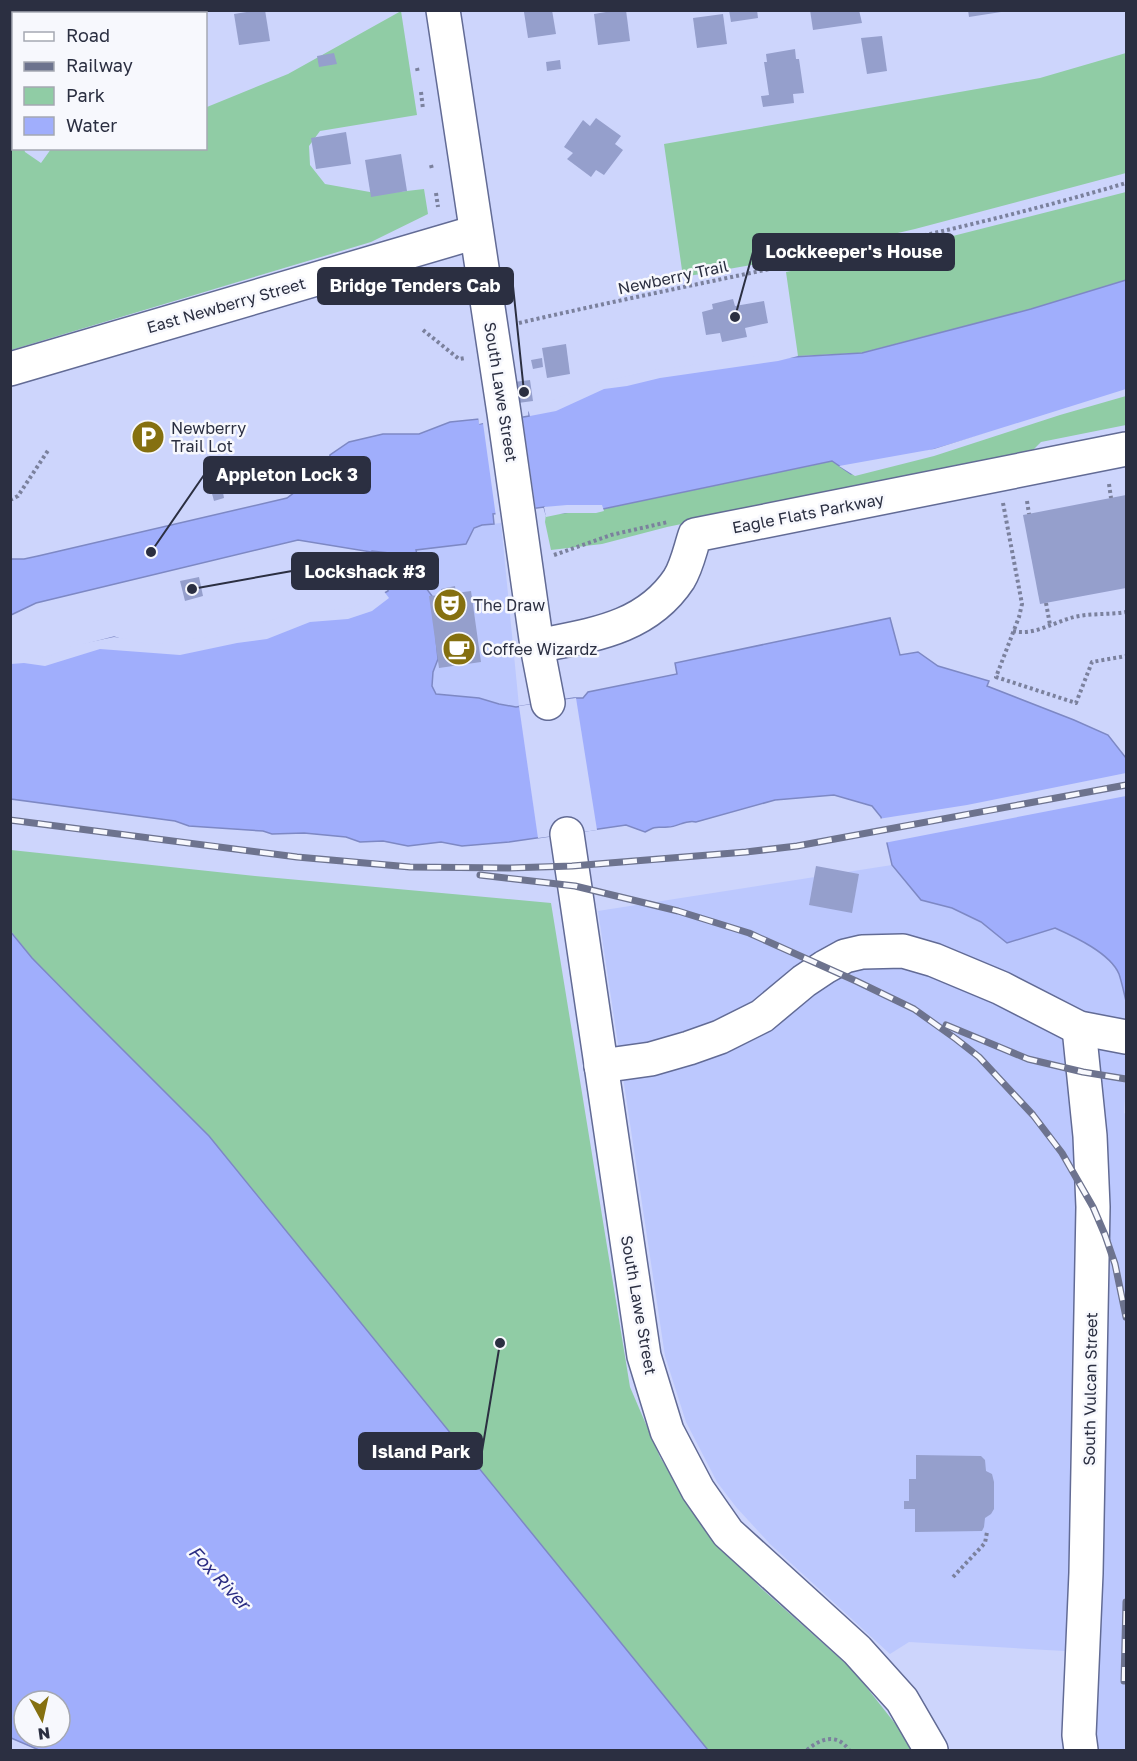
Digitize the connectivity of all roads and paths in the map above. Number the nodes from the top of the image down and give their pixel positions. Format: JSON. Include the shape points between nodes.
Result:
{"nodes":[{"id":1,"x":444,"y":10,"type":"edge"},
{"id":2,"x":421,"y":92,"type":"dead end"},
{"id":3,"x":423,"y":108,"type":"dead end"},
{"id":4,"x":1126,"y":183,"type":"edge"},
{"id":5,"x":436,"y":193,"type":"dead end"},
{"id":6,"x":438,"y":207,"type":"dead end"},
{"id":7,"x":476,"y":232,"type":"junction"},
{"id":8,"x":491,"y":329,"type":"junction"},
{"id":9,"x":423,"y":330,"type":"dead end"},
{"id":10,"x":459,"y":359,"type":"dead end"},
{"id":11,"x":10,"y":369,"type":"edge"},
{"id":12,"x":49,"y":448,"type":"dead end"},
{"id":13,"x":1126,"y":449,"type":"edge"},
{"id":14,"x":998,"y":475,"type":"junction"},
{"id":15,"x":10,"y":500,"type":"edge"},
{"id":16,"x":1027,"y":501,"type":"dead end"},
{"id":17,"x":1029,"y":514,"type":"dead end"},
{"id":18,"x":1046,"y":603,"type":"dead end"},
{"id":19,"x":1126,"y":612,"type":"edge"},
{"id":20,"x":1050,"y":625,"type":"junction"},
{"id":21,"x":1013,"y":631,"type":"junction"},
{"id":22,"x":537,"y":646,"type":"junction"},
{"id":23,"x":1126,"y":656,"type":"edge"},
{"id":24,"x":548,"y":703,"type":"dead end"},
{"id":25,"x":567,"y":834,"type":"dead end"},
{"id":26,"x":1078,"y":1028,"type":"junction"},
{"id":27,"x":1126,"y":1037,"type":"edge"},
{"id":28,"x":601,"y":1066,"type":"junction"},
{"id":29,"x":987,"y":1532,"type":"dead end"},
{"id":30,"x":952,"y":1577,"type":"dead end"},
{"id":31,"x":807,"y":1750,"type":"edge"},
{"id":32,"x":849,"y":1750,"type":"edge"},
{"id":33,"x":931,"y":1750,"type":"edge"},
{"id":34,"x":1081,"y":1750,"type":"edge"}],
"edges":[{"from":1,"to":7,"type":"street","name":"South Lawe Street"},
{"from":2,"to":3,"type":"path"},
{"from":4,"to":8,"type":"path","name":"Newberry Trail","via":[[922,237]]},
{"from":5,"to":6,"type":"path"},
{"from":7,"to":8,"type":"street","name":"South Lawe Street"},
{"from":7,"to":11,"type":"street","name":"East Newberry Street"},
{"from":8,"to":22,"type":"street","name":"South Lawe Street"},
{"from":9,"to":10,"type":"path"},
{"from":12,"to":15,"type":"path","via":[[18,496]]},
{"from":13,"to":14,"type":"street","name":"Eagle Flats Parkway"},
{"from":14,"to":21,"type":"path","via":[[1022,595]]},
{"from":14,"to":22,"type":"street","name":"Eagle Flats Parkway","via":[[695,535],[680,578],[660,603],[632,621],[593,635]]},
{"from":16,"to":17,"type":"path"},
{"from":18,"to":20,"type":"path"},
{"from":19,"to":20,"type":"path","via":[[1079,616]]},
{"from":20,"to":21,"type":"path","via":[[1033,631]]},
{"from":21,"to":23,"type":"path","via":[[996,677],[1076,703],[1092,662]]},
{"from":22,"to":24,"type":"street","name":"South Lawe Street"},
{"from":25,"to":28,"type":"street","name":"South Lawe Street"},
{"from":26,"to":27,"type":"street"},
{"from":26,"to":28,"type":"street","via":[[1001,988],[934,960],[903,951],[862,952],[825,967],[762,1016],[720,1038],[651,1059]]},
{"from":26,"to":34,"type":"street","name":"South Vulcan Street","via":[[1090,1136],[1092,1207]]},
{"from":28,"to":33,"type":"street","name":"South Lawe Street","via":[[644,1356],[667,1431],[698,1490],[728,1533],[857,1650],[902,1700]]},
{"from":29,"to":30,"type":"path","via":[[985,1543]]},
{"from":31,"to":32,"type":"path","via":[[831,1738]]}]}
